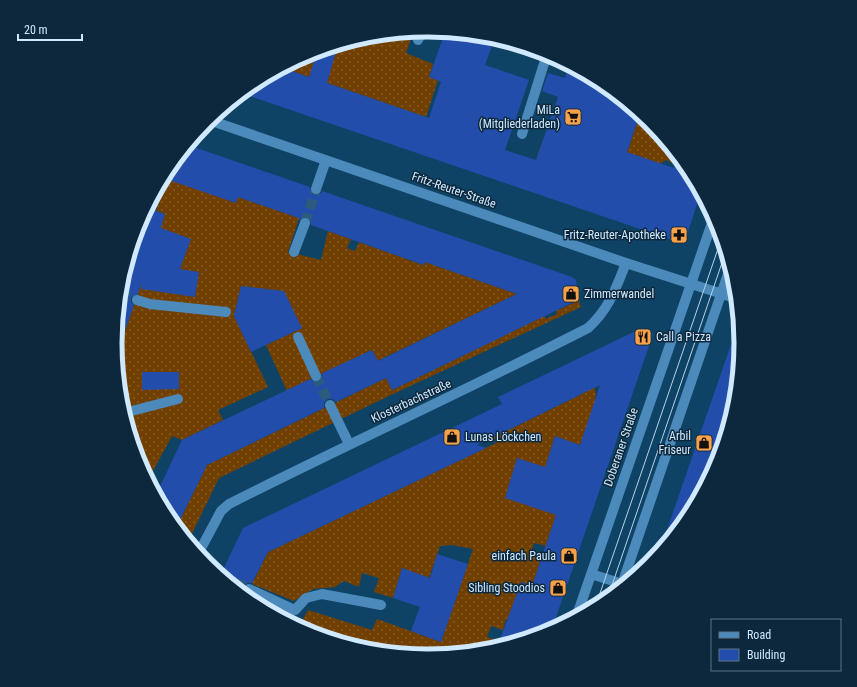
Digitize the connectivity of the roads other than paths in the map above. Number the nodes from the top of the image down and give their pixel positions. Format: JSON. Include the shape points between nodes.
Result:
{"nodes":[{"id":1,"x":545,"y":60,"type":"edge"},
{"id":2,"x":216,"y":123,"type":"edge"},
{"id":3,"x":522,"y":134,"type":"dead end"},
{"id":4,"x":326,"y":160,"type":"junction"},
{"id":5,"x":316,"y":189,"type":"tunnel mouth"},
{"id":6,"x":305,"y":223,"type":"tunnel mouth"},
{"id":7,"x":711,"y":224,"type":"edge"},
{"id":8,"x":294,"y":252,"type":"dead end"},
{"id":9,"x":626,"y":262,"type":"junction"},
{"id":10,"x":727,"y":275,"type":"edge"},
{"id":11,"x":691,"y":284,"type":"junction"},
{"id":12,"x":721,"y":293,"type":"junction"},
{"id":13,"x":731,"y":297,"type":"edge"},
{"id":14,"x":136,"y":300,"type":"tunnel mouth"},
{"id":15,"x":226,"y":312,"type":"dead end"},
{"id":16,"x":298,"y":336,"type":"dead end"},
{"id":17,"x":316,"y":376,"type":"tunnel mouth"},
{"id":18,"x":178,"y":399,"type":"dead end"},
{"id":19,"x":330,"y":405,"type":"tunnel mouth"},
{"id":20,"x":130,"y":412,"type":"edge"},
{"id":21,"x":349,"y":444,"type":"junction"},
{"id":22,"x":201,"y":549,"type":"edge"},
{"id":23,"x":591,"y":574,"type":"junction"},
{"id":24,"x":625,"y":579,"type":"edge"},
{"id":25,"x":617,"y":585,"type":"edge"},
{"id":26,"x":249,"y":590,"type":"tunnel mouth"},
{"id":27,"x":381,"y":605,"type":"dead end"},
{"id":28,"x":578,"y":611,"type":"edge"}],
"edges":[{"from":1,"to":3,"type":"street"},
{"from":2,"to":4,"type":"street","name":"Fritz-Reuter-Straße"},
{"from":4,"to":5,"type":"street"},
{"from":4,"to":9,"type":"street","name":"Fritz-Reuter-Straße"},
{"from":6,"to":8,"type":"street"},
{"from":7,"to":11,"type":"street","name":"Doberaner Straße"},
{"from":9,"to":11,"type":"street","name":"Fritz-Reuter-Straße"},
{"from":9,"to":21,"type":"street","name":"Klosterbachstraße","via":[[602,316],[588,328],[479,384]]},
{"from":10,"to":12,"type":"street"},
{"from":11,"to":12,"type":"street"},
{"from":11,"to":23,"type":"street","name":"Doberaner Straße"},
{"from":12,"to":13,"type":"street"},
{"from":12,"to":24,"type":"street"},
{"from":14,"to":15,"type":"street","via":[[150,304]]},
{"from":16,"to":17,"type":"street"},
{"from":18,"to":20,"type":"street"},
{"from":19,"to":21,"type":"street"},
{"from":21,"to":22,"type":"street","name":"Klosterbachstraße","via":[[229,504],[221,511]]},
{"from":23,"to":25,"type":"street"},
{"from":23,"to":28,"type":"street","name":"Doberaner Straße"},
{"from":26,"to":27,"type":"street","via":[[295,610],[306,598],[322,594]]}]}
